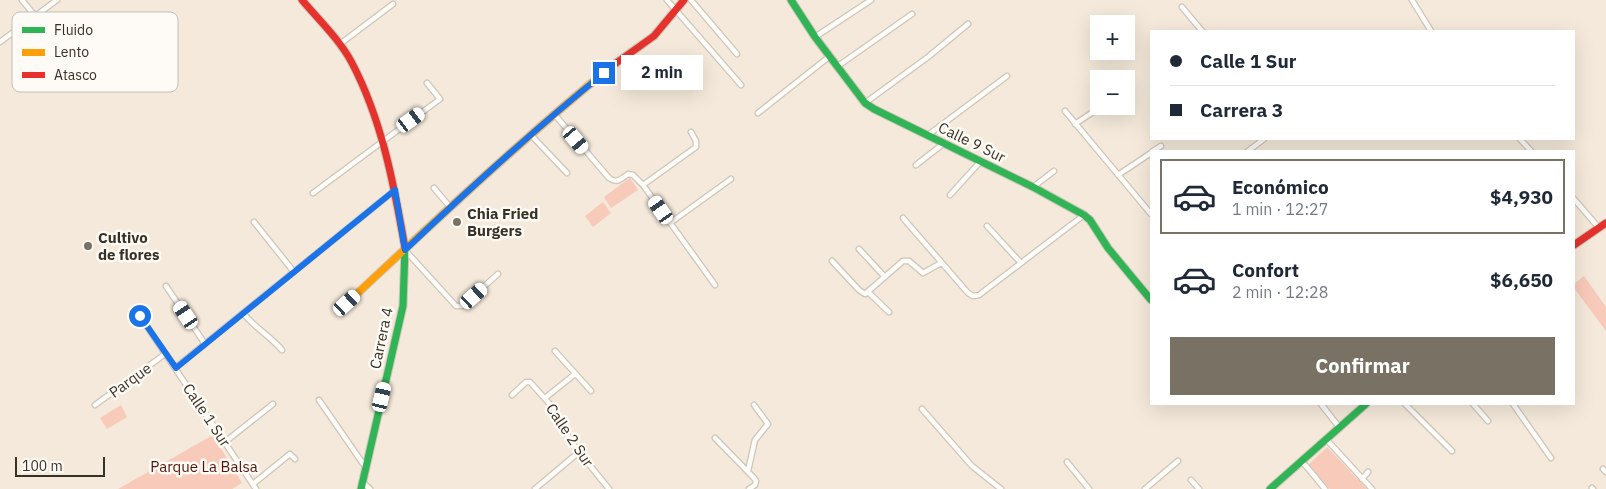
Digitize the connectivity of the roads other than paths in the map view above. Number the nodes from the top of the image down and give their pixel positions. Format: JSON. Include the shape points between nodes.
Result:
{"nodes":[{"id":1,"x":22,"y":0,"type":"edge"},
{"id":2,"x":58,"y":0,"type":"edge"},
{"id":3,"x":302,"y":0,"type":"edge"},
{"id":4,"x":667,"y":0,"type":"edge"},
{"id":5,"x":684,"y":0,"type":"edge"},
{"id":6,"x":691,"y":0,"type":"edge"},
{"id":7,"x":791,"y":0,"type":"edge"},
{"id":8,"x":871,"y":0,"type":"edge"},
{"id":9,"x":1412,"y":0,"type":"edge"},
{"id":10,"x":393,"y":4,"type":"dead end"},
{"id":11,"x":1182,"y":6,"type":"dead end"},
{"id":12,"x":676,"y":10,"type":"junction"},
{"id":13,"x":32,"y":12,"type":"edge"},
{"id":14,"x":41,"y":12,"type":"edge"},
{"id":15,"x":912,"y":14,"type":"dead end"},
{"id":16,"x":968,"y":24,"type":"dead end"},
{"id":17,"x":1201,"y":30,"type":"edge"},
{"id":18,"x":1429,"y":30,"type":"edge"},
{"id":19,"x":12,"y":33,"type":"edge"},
{"id":20,"x":816,"y":36,"type":"junction"},
{"id":21,"x":0,"y":42,"type":"edge"},
{"id":22,"x":340,"y":44,"type":"junction"},
{"id":23,"x":738,"y":54,"type":"dead end"},
{"id":24,"x":830,"y":56,"type":"junction"},
{"id":25,"x":838,"y":66,"type":"junction"},
{"id":26,"x":1007,"y":76,"type":"dead end"},
{"id":27,"x":427,"y":83,"type":"dead end"},
{"id":28,"x":741,"y":85,"type":"dead end"},
{"id":29,"x":865,"y":102,"type":"junction"},
{"id":30,"x":1065,"y":111,"type":"dead end"},
{"id":31,"x":758,"y":114,"type":"dead end"},
{"id":32,"x":1090,"y":114,"type":"edge"},
{"id":33,"x":555,"y":115,"type":"junction"},
{"id":34,"x":1075,"y":124,"type":"junction"},
{"id":35,"x":691,"y":132,"type":"dead end"},
{"id":36,"x":531,"y":135,"type":"junction"},
{"id":37,"x":928,"y":136,"type":"junction"},
{"id":38,"x":1263,"y":140,"type":"edge"},
{"id":39,"x":1521,"y":140,"type":"edge"},
{"id":40,"x":382,"y":141,"type":"junction"},
{"id":41,"x":944,"y":144,"type":"junction"},
{"id":42,"x":1162,"y":146,"type":"dead end"},
{"id":43,"x":1155,"y":150,"type":"edge"},
{"id":44,"x":1249,"y":150,"type":"edge"},
{"id":45,"x":1530,"y":150,"type":"edge"},
{"id":46,"x":1150,"y":153,"type":"edge"},
{"id":47,"x":981,"y":162,"type":"junction"},
{"id":48,"x":916,"y":165,"type":"dead end"},
{"id":49,"x":1054,"y":171,"type":"dead end"},
{"id":50,"x":566,"y":172,"type":"dead end"},
{"id":51,"x":1118,"y":175,"type":"junction"},
{"id":52,"x":731,"y":179,"type":"dead end"},
{"id":53,"x":643,"y":185,"type":"junction"},
{"id":54,"x":1034,"y":187,"type":"junction"},
{"id":55,"x":434,"y":188,"type":"dead end"},
{"id":56,"x":395,"y":190,"type":"junction"},
{"id":57,"x":313,"y":193,"type":"dead end"},
{"id":58,"x":950,"y":194,"type":"dead end"},
{"id":59,"x":1575,"y":199,"type":"edge"},
{"id":60,"x":450,"y":207,"type":"junction"},
{"id":61,"x":1150,"y":213,"type":"edge"},
{"id":62,"x":1084,"y":215,"type":"junction"},
{"id":63,"x":903,"y":218,"type":"dead end"},
{"id":64,"x":254,"y":222,"type":"dead end"},
{"id":65,"x":670,"y":223,"type":"junction"},
{"id":66,"x":1606,"y":223,"type":"edge"},
{"id":67,"x":987,"y":226,"type":"dead end"},
{"id":68,"x":1599,"y":228,"type":"junction"},
{"id":69,"x":1575,"y":244,"type":"edge"},
{"id":70,"x":859,"y":249,"type":"dead end"},
{"id":71,"x":405,"y":250,"type":"junction"},
{"id":72,"x":832,"y":261,"type":"dead end"},
{"id":73,"x":941,"y":262,"type":"junction"},
{"id":74,"x":1021,"y":263,"type":"junction"},
{"id":75,"x":294,"y":272,"type":"junction"},
{"id":76,"x":498,"y":274,"type":"dead end"},
{"id":77,"x":885,"y":277,"type":"junction"},
{"id":78,"x":715,"y":285,"type":"dead end"},
{"id":79,"x":166,"y":286,"type":"dead end"},
{"id":80,"x":868,"y":292,"type":"junction"},
{"id":81,"x":1150,"y":299,"type":"edge"},
{"id":82,"x":347,"y":303,"type":"dead end"},
{"id":83,"x":889,"y":312,"type":"dead end"},
{"id":84,"x":243,"y":313,"type":"junction"},
{"id":85,"x":140,"y":316,"type":"dead end"},
{"id":86,"x":205,"y":344,"type":"junction"},
{"id":87,"x":282,"y":350,"type":"dead end"},
{"id":88,"x":555,"y":352,"type":"dead end"},
{"id":89,"x":165,"y":354,"type":"junction"},
{"id":90,"x":176,"y":368,"type":"junction"},
{"id":91,"x":575,"y":374,"type":"junction"},
{"id":92,"x":590,"y":391,"type":"dead end"},
{"id":93,"x":512,"y":395,"type":"dead end"},
{"id":94,"x":545,"y":398,"type":"junction"},
{"id":95,"x":319,"y":400,"type":"dead end"},
{"id":96,"x":273,"y":404,"type":"dead end"},
{"id":97,"x":95,"y":405,"type":"dead end"},
{"id":98,"x":754,"y":405,"type":"dead end"},
{"id":99,"x":1322,"y":405,"type":"edge"},
{"id":100,"x":1365,"y":405,"type":"edge"},
{"id":101,"x":1406,"y":405,"type":"edge"},
{"id":102,"x":1474,"y":405,"type":"edge"},
{"id":103,"x":1514,"y":405,"type":"edge"},
{"id":104,"x":922,"y":409,"type":"dead end"},
{"id":105,"x":1488,"y":421,"type":"dead end"},
{"id":106,"x":1339,"y":427,"type":"junction"},
{"id":107,"x":715,"y":438,"type":"dead end"},
{"id":108,"x":1326,"y":439,"type":"junction"},
{"id":109,"x":225,"y":442,"type":"junction"},
{"id":110,"x":1452,"y":451,"type":"dead end"},
{"id":111,"x":579,"y":452,"type":"junction"},
{"id":112,"x":1551,"y":458,"type":"dead end"},
{"id":113,"x":295,"y":460,"type":"dead end"},
{"id":114,"x":1178,"y":461,"type":"dead end"},
{"id":115,"x":1067,"y":462,"type":"dead end"},
{"id":116,"x":1301,"y":462,"type":"junction"},
{"id":117,"x":366,"y":468,"type":"junction"},
{"id":118,"x":748,"y":471,"type":"junction"},
{"id":119,"x":1368,"y":472,"type":"dead end"},
{"id":120,"x":1362,"y":479,"type":"junction"},
{"id":121,"x":1191,"y":480,"type":"dead end"},
{"id":122,"x":253,"y":484,"type":"junction"},
{"id":123,"x":361,"y":485,"type":"edge"},
{"id":124,"x":256,"y":489,"type":"edge"},
{"id":125,"x":370,"y":489,"type":"edge"},
{"id":126,"x":535,"y":489,"type":"edge"},
{"id":127,"x":609,"y":489,"type":"edge"},
{"id":128,"x":749,"y":489,"type":"edge"},
{"id":129,"x":1001,"y":489,"type":"edge"},
{"id":130,"x":1089,"y":489,"type":"edge"},
{"id":131,"x":1145,"y":489,"type":"edge"},
{"id":132,"x":1199,"y":489,"type":"edge"},
{"id":133,"x":1270,"y":489,"type":"edge"},
{"id":134,"x":1325,"y":489,"type":"edge"},
{"id":135,"x":1372,"y":489,"type":"edge"}],
"edges":[{"from":1,"to":13,"type":"street"},
{"from":2,"to":14,"type":"street"},
{"from":3,"to":22,"type":"street","name":"Carrera 4"},
{"from":4,"to":12,"type":"street"},
{"from":5,"to":12,"type":"street"},
{"from":6,"to":23,"type":"street"},
{"from":7,"to":20,"type":"street","name":"Calle 9 Sur"},
{"from":8,"to":20,"type":"street"},
{"from":9,"to":18,"type":"street"},
{"from":10,"to":22,"type":"street"},
{"from":11,"to":17,"type":"street"},
{"from":12,"to":28,"type":"street"},
{"from":12,"to":33,"type":"street","via":[[654,36]]},
{"from":15,"to":25,"type":"street"},
{"from":16,"to":29,"type":"street"},
{"from":19,"to":21,"type":"street"},
{"from":20,"to":24,"type":"street","name":"Calle 9 Sur"},
{"from":22,"to":40,"type":"street","name":"Carrera 4","via":[[356,71]]},
{"from":24,"to":25,"type":"street","name":"Calle 9 Sur"},
{"from":24,"to":31,"type":"street"},
{"from":25,"to":29,"type":"street","name":"Calle 9 Sur"},
{"from":26,"to":37,"type":"street"},
{"from":27,"to":40,"type":"street","via":[[440,99]]},
{"from":29,"to":37,"type":"street","name":"Calle 9 Sur"},
{"from":30,"to":34,"type":"street"},
{"from":32,"to":34,"type":"street"},
{"from":33,"to":36,"type":"street"},
{"from":33,"to":53,"type":"street","via":[[609,178],[618,181],[630,174]]},
{"from":34,"to":51,"type":"street"},
{"from":35,"to":53,"type":"street","via":[[696,147]]},
{"from":36,"to":50,"type":"street"},
{"from":36,"to":60,"type":"street"},
{"from":37,"to":41,"type":"street","name":"Calle 9 Sur"},
{"from":38,"to":44,"type":"street"},
{"from":39,"to":45,"type":"street"},
{"from":40,"to":56,"type":"street","name":"Carrera 4"},
{"from":40,"to":57,"type":"street"},
{"from":41,"to":47,"type":"street","name":"Calle 9 Sur"},
{"from":41,"to":48,"type":"street"},
{"from":42,"to":43,"type":"street"},
{"from":46,"to":51,"type":"street"},
{"from":47,"to":54,"type":"street","name":"Calle 9 Sur"},
{"from":47,"to":58,"type":"street"},
{"from":49,"to":54,"type":"street"},
{"from":51,"to":61,"type":"street"},
{"from":52,"to":65,"type":"street"},
{"from":53,"to":65,"type":"street"},
{"from":54,"to":62,"type":"street","name":"Calle 9 Sur"},
{"from":55,"to":60,"type":"street"},
{"from":56,"to":71,"type":"street","name":"Carrera 4"},
{"from":56,"to":75,"type":"street"},
{"from":59,"to":68,"type":"street"},
{"from":60,"to":71,"type":"street"},
{"from":62,"to":74,"type":"street"},
{"from":62,"to":81,"type":"street","name":"Calle 9 Sur"},
{"from":63,"to":73,"type":"street"},
{"from":64,"to":75,"type":"street"},
{"from":65,"to":78,"type":"street"},
{"from":66,"to":68,"type":"street"},
{"from":67,"to":74,"type":"street"},
{"from":68,"to":69,"type":"street"},
{"from":70,"to":77,"type":"street"},
{"from":71,"to":76,"type":"street","via":[[456,306],[462,306]]},
{"from":71,"to":82,"type":"street"},
{"from":71,"to":117,"type":"street","name":"Carrera 4","via":[[403,306]]},
{"from":72,"to":80,"type":"street","via":[[862,293]]},
{"from":73,"to":74,"type":"street","via":[[973,296]]},
{"from":73,"to":77,"type":"street","via":[[923,274],[906,260]]},
{"from":75,"to":84,"type":"street"},
{"from":77,"to":80,"type":"street"},
{"from":79,"to":86,"type":"street"},
{"from":80,"to":83,"type":"street"},
{"from":84,"to":86,"type":"street"},
{"from":84,"to":87,"type":"street"},
{"from":85,"to":89,"type":"street","name":"Calle 1 Sur"},
{"from":86,"to":90,"type":"street"},
{"from":88,"to":91,"type":"street"},
{"from":89,"to":90,"type":"street","name":"Calle 1 Sur"},
{"from":89,"to":97,"type":"street","name":"Parque"},
{"from":90,"to":109,"type":"street","name":"Calle 1 Sur"},
{"from":91,"to":92,"type":"street"},
{"from":91,"to":94,"type":"street"},
{"from":93,"to":94,"type":"street","name":"Calle 2 Sur","via":[[528,382]]},
{"from":94,"to":111,"type":"street","name":"Calle 2 Sur"},
{"from":95,"to":117,"type":"street"},
{"from":96,"to":109,"type":"street"},
{"from":98,"to":118,"type":"street","via":[[768,424],[755,440]]},
{"from":99,"to":106,"type":"street"},
{"from":100,"to":106,"type":"street"},
{"from":101,"to":110,"type":"street"},
{"from":102,"to":105,"type":"street"},
{"from":103,"to":112,"type":"street"},
{"from":104,"to":129,"type":"street","via":[[972,466]]},
{"from":106,"to":108,"type":"street"},
{"from":107,"to":118,"type":"street"},
{"from":108,"to":116,"type":"street"},
{"from":108,"to":120,"type":"street"},
{"from":109,"to":122,"type":"street","name":"Calle 1 Sur"},
{"from":111,"to":126,"type":"street"},
{"from":111,"to":127,"type":"street","name":"Calle 2 Sur"},
{"from":113,"to":122,"type":"street","via":[[290,454]]},
{"from":114,"to":131,"type":"street"},
{"from":115,"to":130,"type":"street"},
{"from":116,"to":133,"type":"street"},
{"from":116,"to":134,"type":"street"},
{"from":117,"to":123,"type":"street","name":"Carrera 4"},
{"from":118,"to":128,"type":"street","via":[[756,481]]},
{"from":119,"to":120,"type":"street"},
{"from":120,"to":135,"type":"street"},
{"from":121,"to":132,"type":"street"},
{"from":122,"to":124,"type":"street","name":"Calle 1 Sur"},
{"from":123,"to":125,"type":"street"}]}
